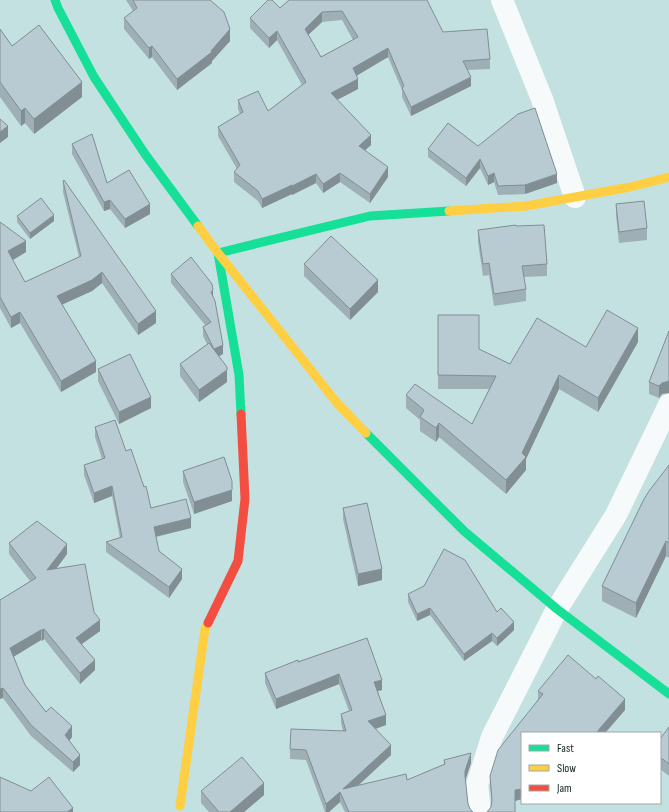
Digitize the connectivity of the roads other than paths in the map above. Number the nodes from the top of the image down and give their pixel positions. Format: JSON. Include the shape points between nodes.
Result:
{"nodes":[{"id":1,"x":55,"y":0,"type":"edge"},
{"id":2,"x":502,"y":0,"type":"edge"},
{"id":3,"x":669,"y":177,"type":"edge"},
{"id":4,"x":575,"y":197,"type":"junction"},
{"id":5,"x":218,"y":253,"type":"junction"},
{"id":6,"x":669,"y":405,"type":"edge"},
{"id":7,"x":557,"y":609,"type":"junction"},
{"id":8,"x":669,"y":694,"type":"edge"},
{"id":9,"x":180,"y":806,"type":"dead end"},
{"id":10,"x":480,"y":812,"type":"edge"}],
"edges":[{"from":1,"to":5,"type":"street","via":[[94,77],[145,154]]},
{"from":2,"to":4,"type":"street","via":[[542,99]]},
{"from":3,"to":4,"type":"street"},
{"from":4,"to":5,"type":"street","via":[[526,206],[370,216]]},
{"from":5,"to":7,"type":"street","via":[[337,403],[464,531]]},
{"from":5,"to":9,"type":"street","via":[[239,375],[245,498],[238,561],[205,629]]},
{"from":6,"to":7,"type":"street","via":[[616,515]]},
{"from":7,"to":8,"type":"street"},
{"from":7,"to":10,"type":"street","via":[[492,737],[477,785]]}]}
